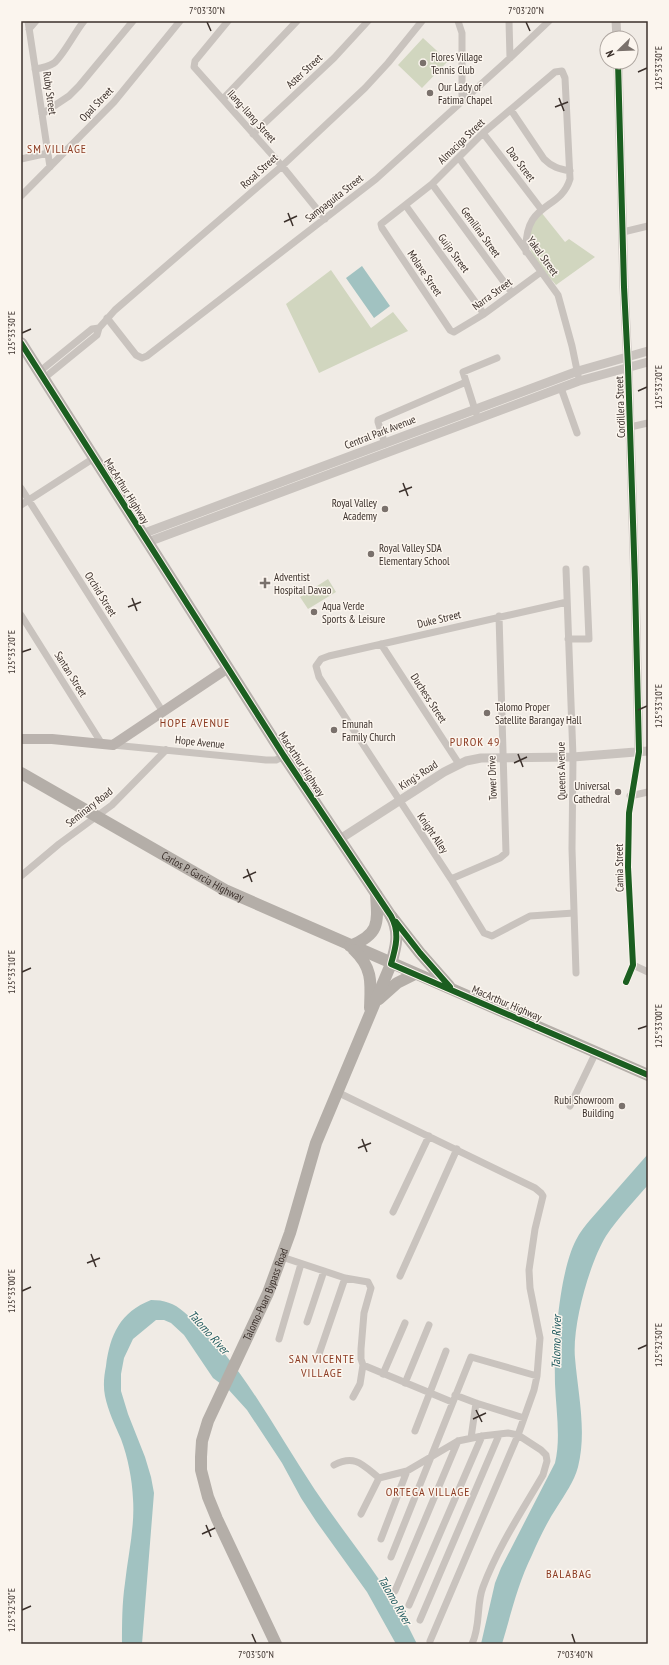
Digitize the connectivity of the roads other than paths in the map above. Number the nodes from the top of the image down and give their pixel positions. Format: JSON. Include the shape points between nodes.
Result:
{"nodes":[{"id":1,"x":28,"y":21,"type":"edge"},
{"id":2,"x":36,"y":21,"type":"edge"},
{"id":3,"x":84,"y":21,"type":"edge"},
{"id":4,"x":133,"y":21,"type":"edge"},
{"id":5,"x":180,"y":21,"type":"edge"},
{"id":6,"x":228,"y":21,"type":"edge"},
{"id":7,"x":297,"y":21,"type":"edge"},
{"id":8,"x":368,"y":21,"type":"edge"},
{"id":9,"x":422,"y":21,"type":"edge"},
{"id":10,"x":458,"y":21,"type":"edge"},
{"id":11,"x":509,"y":21,"type":"edge"},
{"id":12,"x":548,"y":21,"type":"edge"},
{"id":13,"x":30,"y":29,"type":"junction"},
{"id":14,"x":510,"y":58,"type":"junction"},
{"id":15,"x":35,"y":69,"type":"junction"},
{"id":16,"x":618,"y":70,"type":"edge"},
{"id":17,"x":223,"y":99,"type":"junction"},
{"id":18,"x":462,"y":102,"type":"junction"},
{"id":19,"x":511,"y":110,"type":"junction"},
{"id":20,"x":42,"y":114,"type":"junction"},
{"id":21,"x":484,"y":133,"type":"junction"},
{"id":22,"x":253,"y":134,"type":"junction"},
{"id":23,"x":48,"y":153,"type":"junction"},
{"id":24,"x":459,"y":158,"type":"junction"},
{"id":25,"x":21,"y":159,"type":"edge"},
{"id":26,"x":282,"y":166,"type":"junction"},
{"id":27,"x":50,"y":167,"type":"junction"},
{"id":28,"x":570,"y":171,"type":"junction"},
{"id":29,"x":432,"y":184,"type":"junction"},
{"id":30,"x":21,"y":196,"type":"edge"},
{"id":31,"x":406,"y":206,"type":"junction"},
{"id":32,"x":541,"y":209,"type":"junction"},
{"id":33,"x":325,"y":219,"type":"junction"},
{"id":34,"x":381,"y":224,"type":"joint"},
{"id":35,"x":648,"y":226,"type":"edge"},
{"id":36,"x":623,"y":232,"type":"junction"},
{"id":37,"x":526,"y":252,"type":"junction"},
{"id":38,"x":541,"y":272,"type":"junction"},
{"id":39,"x":512,"y":293,"type":"junction"},
{"id":40,"x":484,"y":314,"type":"junction"},
{"id":41,"x":107,"y":318,"type":"junction"},
{"id":42,"x":454,"y":332,"type":"joint"},
{"id":43,"x":21,"y":343,"type":"edge"},
{"id":44,"x":648,"y":351,"type":"edge"},
{"id":45,"x":628,"y":356,"type":"junction"},
{"id":46,"x":497,"y":358,"type":"dead end"},
{"id":47,"x":648,"y":362,"type":"edge"},
{"id":48,"x":628,"y":367,"type":"junction"},
{"id":49,"x":578,"y":371,"type":"junction"},
{"id":50,"x":41,"y":375,"type":"junction"},
{"id":51,"x":579,"y":381,"type":"junction"},
{"id":52,"x":466,"y":382,"type":"junction"},
{"id":53,"x":561,"y":388,"type":"junction"},
{"id":54,"x":475,"y":410,"type":"junction"},
{"id":55,"x":478,"y":419,"type":"junction"},
{"id":56,"x":648,"y":423,"type":"edge"},
{"id":57,"x":630,"y":427,"type":"junction"},
{"id":58,"x":577,"y":433,"type":"dead end"},
{"id":59,"x":385,"y":444,"type":"junction"},
{"id":60,"x":94,"y":458,"type":"junction"},
{"id":61,"x":301,"y":480,"type":"junction"},
{"id":62,"x":21,"y":488,"type":"edge"},
{"id":63,"x":29,"y":500,"type":"junction"},
{"id":64,"x":21,"y":505,"type":"edge"},
{"id":65,"x":145,"y":538,"type":"junction"},
{"id":66,"x":566,"y":569,"type":"dead end"},
{"id":67,"x":586,"y":569,"type":"dead end"},
{"id":68,"x":566,"y":602,"type":"junction"},
{"id":69,"x":21,"y":615,"type":"edge"},
{"id":70,"x":499,"y":616,"type":"junction"},
{"id":71,"x":568,"y":639,"type":"junction"},
{"id":72,"x":381,"y":644,"type":"junction"},
{"id":73,"x":318,"y":662,"type":"joint"},
{"id":74,"x":228,"y":668,"type":"junction"},
{"id":75,"x":163,"y":712,"type":"junction"},
{"id":76,"x":21,"y":738,"type":"edge"},
{"id":77,"x":108,"y":744,"type":"junction"},
{"id":78,"x":166,"y":750,"type":"junction"},
{"id":79,"x":644,"y":752,"type":"edge"},
{"id":80,"x":284,"y":756,"type":"junction"},
{"id":81,"x":573,"y":757,"type":"junction"},
{"id":82,"x":503,"y":758,"type":"junction"},
{"id":83,"x":459,"y":764,"type":"junction"},
{"id":84,"x":21,"y":773,"type":"edge"},
{"id":85,"x":648,"y":792,"type":"edge"},
{"id":86,"x":630,"y":796,"type":"junction"},
{"id":87,"x":399,"y":801,"type":"junction"},
{"id":88,"x":97,"y":817,"type":"junction"},
{"id":89,"x":340,"y":839,"type":"junction"},
{"id":90,"x":21,"y":876,"type":"edge"},
{"id":91,"x":451,"y":879,"type":"junction"},
{"id":92,"x":376,"y":894,"type":"junction"},
{"id":93,"x":574,"y":913,"type":"junction"},
{"id":94,"x":391,"y":916,"type":"junction"},
{"id":95,"x":350,"y":946,"type":"junction"},
{"id":96,"x":391,"y":964,"type":"junction"},
{"id":97,"x":633,"y":965,"type":"junction"},
{"id":98,"x":648,"y":972,"type":"edge"},
{"id":99,"x":576,"y":973,"type":"dead end"},
{"id":100,"x":415,"y":974,"type":"junction"},
{"id":101,"x":626,"y":982,"type":"dead end"},
{"id":102,"x":452,"y":990,"type":"junction"},
{"id":103,"x":374,"y":1004,"type":"junction"},
{"id":104,"x":369,"y":1017,"type":"junction"},
{"id":105,"x":596,"y":1052,"type":"junction"},
{"id":106,"x":648,"y":1075,"type":"edge"},
{"id":107,"x":337,"y":1092,"type":"junction"},
{"id":108,"x":570,"y":1106,"type":"dead end"},
{"id":109,"x":429,"y":1136,"type":"junction"},
{"id":110,"x":457,"y":1149,"type":"junction"},
{"id":111,"x":393,"y":1212,"type":"dead end"},
{"id":112,"x":282,"y":1257,"type":"junction"},
{"id":113,"x":301,"y":1264,"type":"junction"},
{"id":114,"x":324,"y":1271,"type":"junction"},
{"id":115,"x":400,"y":1276,"type":"dead end"},
{"id":116,"x":345,"y":1278,"type":"junction"},
{"id":117,"x":307,"y":1322,"type":"dead end"},
{"id":118,"x":405,"y":1323,"type":"dead end"},
{"id":119,"x":429,"y":1325,"type":"dead end"},
{"id":120,"x":279,"y":1339,"type":"dead end"},
{"id":121,"x":446,"y":1351,"type":"dead end"},
{"id":122,"x":318,"y":1354,"type":"dead end"},
{"id":123,"x":363,"y":1365,"type":"junction"},
{"id":124,"x":383,"y":1374,"type":"junction"},
{"id":125,"x":537,"y":1376,"type":"junction"},
{"id":126,"x":405,"y":1383,"type":"junction"},
{"id":127,"x":430,"y":1393,"type":"junction"},
{"id":128,"x":353,"y":1397,"type":"dead end"},
{"id":129,"x":454,"y":1398,"type":"junction"},
{"id":130,"x":476,"y":1403,"type":"junction"},
{"id":131,"x":524,"y":1418,"type":"junction"},
{"id":132,"x":415,"y":1431,"type":"dead end"},
{"id":133,"x":499,"y":1434,"type":"junction"},
{"id":134,"x":482,"y":1436,"type":"junction"},
{"id":135,"x":518,"y":1436,"type":"junction"},
{"id":136,"x":471,"y":1438,"type":"junction"},
{"id":137,"x":458,"y":1441,"type":"junction"},
{"id":138,"x":431,"y":1456,"type":"junction"},
{"id":139,"x":334,"y":1465,"type":"dead end"},
{"id":140,"x":407,"y":1471,"type":"junction"},
{"id":141,"x":379,"y":1478,"type":"junction"},
{"id":142,"x":361,"y":1514,"type":"dead end"},
{"id":143,"x":381,"y":1539,"type":"dead end"},
{"id":144,"x":392,"y":1557,"type":"dead end"},
{"id":145,"x":395,"y":1591,"type":"dead end"},
{"id":146,"x":409,"y":1605,"type":"dead end"},
{"id":147,"x":420,"y":1620,"type":"dead end"},
{"id":148,"x":430,"y":1641,"type":"dead end"},
{"id":149,"x":276,"y":1644,"type":"edge"},
{"id":150,"x":472,"y":1644,"type":"edge"}],
"edges":[{"from":1,"to":13,"type":"street","name":"Ruby Street"},
{"from":2,"to":13,"type":"street"},
{"from":3,"to":15,"type":"street","via":[[54,62],[47,67]]},
{"from":4,"to":20,"type":"street","via":[[79,86]]},
{"from":5,"to":27,"type":"street","name":"Opal Street","via":[[124,91]]},
{"from":6,"to":17,"type":"street","name":"Ilang-Ilang Street","via":[[194,64]]},
{"from":7,"to":17,"type":"street"},
{"from":8,"to":22,"type":"street","name":"Aster Street","via":[[334,58]]},
{"from":9,"to":26,"type":"street","name":"Rosal Street","via":[[374,79]]},
{"from":10,"to":18,"type":"street","via":[[462,33]]},
{"from":11,"to":14,"type":"street"},
{"from":12,"to":14,"type":"street","name":"Sampaguita Street"},
{"from":13,"to":15,"type":"street","name":"Ruby Street"},
{"from":14,"to":18,"type":"street","name":"Sampaguita Street"},
{"from":15,"to":20,"type":"street","name":"Ruby Street"},
{"from":16,"to":36,"type":"street","name":"Cordillera Street"},
{"from":17,"to":22,"type":"street","name":"Ilang-Ilang Street"},
{"from":18,"to":33,"type":"street","name":"Sampaguita Street","via":[[376,179]]},
{"from":19,"to":21,"type":"street","name":"Almaciga Street"},
{"from":19,"to":28,"type":"street","via":[[544,159],[551,166]]},
{"from":19,"to":28,"type":"street","name":"Almaciga Street","via":[[555,72],[562,71],[565,78]]},
{"from":20,"to":23,"type":"street","name":"Ruby Street"},
{"from":21,"to":24,"type":"street","name":"Almaciga Street"},
{"from":21,"to":32,"type":"street","name":"Dao Street"},
{"from":22,"to":26,"type":"street","name":"Ilang-Ilang Street"},
{"from":23,"to":25,"type":"street"},
{"from":23,"to":27,"type":"street","name":"Ruby Street"},
{"from":24,"to":29,"type":"street","name":"Almaciga Street"},
{"from":24,"to":37,"type":"street","name":"Yakal Street"},
{"from":26,"to":33,"type":"street","name":"Ilang-Ilang Street"},
{"from":26,"to":41,"type":"street","name":"Rosal Street"},
{"from":27,"to":30,"type":"street","name":"Opal Street"},
{"from":28,"to":32,"type":"street","via":[[570,179],[563,193]]},
{"from":29,"to":31,"type":"street","name":"Almaciga Street"},
{"from":29,"to":39,"type":"street","name":"Gemilina Street"},
{"from":31,"to":34,"type":"street","name":"Almaciga Street"},
{"from":31,"to":40,"type":"street","name":"Guijo Street"},
{"from":32,"to":37,"type":"street","via":[[528,227]]},
{"from":33,"to":41,"type":"street","name":"Sampaguita Street","via":[[145,358],[136,355]]},
{"from":34,"to":42,"type":"street","name":"Molave Street","via":[[450,330]]},
{"from":35,"to":36,"type":"street"},
{"from":36,"to":45,"type":"street","name":"Cordillera Street"},
{"from":37,"to":38,"type":"street","name":"Yakal Street"},
{"from":38,"to":39,"type":"street","name":"Narra Street"},
{"from":38,"to":49,"type":"street","name":"Yakal Street","via":[[558,295]]},
{"from":39,"to":40,"type":"street","name":"Narra Street"},
{"from":40,"to":42,"type":"street","name":"Narra Street"},
{"from":41,"to":50,"type":"street","name":"Rosal Street","via":[[100,328],[92,329]]},
{"from":43,"to":50,"type":"main road","name":"MacArthur Highway"},
{"from":44,"to":45,"type":"street","name":"Central Park Avenue"},
{"from":45,"to":48,"type":"street","name":"Cordillera Street"},
{"from":45,"to":49,"type":"street","name":"Central Park Avenue"},
{"from":46,"to":52,"type":"street","via":[[463,372]]},
{"from":47,"to":48,"type":"street","name":"Central Park Avenue"},
{"from":48,"to":51,"type":"street","name":"Central Park Avenue"},
{"from":48,"to":57,"type":"street","name":"Cordillera Street"},
{"from":49,"to":51,"type":"street","name":"Yakal Street"},
{"from":49,"to":54,"type":"street","name":"Central Park Avenue"},
{"from":50,"to":60,"type":"main road","name":"MacArthur Highway"},
{"from":51,"to":53,"type":"street","name":"Central Park Avenue"},
{"from":52,"to":54,"type":"street"},
{"from":52,"to":59,"type":"street","via":[[378,420]]},
{"from":53,"to":55,"type":"street","name":"Central Park Avenue"},
{"from":53,"to":58,"type":"street"},
{"from":54,"to":55,"type":"street"},
{"from":54,"to":59,"type":"street","name":"Central Park Avenue"},
{"from":55,"to":61,"type":"street","name":"Central Park Avenue"},
{"from":56,"to":57,"type":"street"},
{"from":57,"to":79,"type":"street","name":"Cordillera Street"},
{"from":59,"to":61,"type":"street","name":"Central Park Avenue"},
{"from":60,"to":63,"type":"street"},
{"from":60,"to":65,"type":"main road","name":"MacArthur Highway"},
{"from":61,"to":65,"type":"street","name":"Central Park Avenue"},
{"from":62,"to":63,"type":"street","name":"Orchid Street"},
{"from":63,"to":64,"type":"street"},
{"from":63,"to":75,"type":"street","name":"Orchid Street"},
{"from":65,"to":74,"type":"main road","name":"MacArthur Highway"},
{"from":66,"to":68,"type":"street","name":"Queens Avenue"},
{"from":67,"to":71,"type":"street","via":[[589,639]]},
{"from":68,"to":70,"type":"street","name":"Duke Street"},
{"from":68,"to":71,"type":"street","name":"Queens Avenue"},
{"from":69,"to":77,"type":"street","name":"Santan Street"},
{"from":70,"to":72,"type":"street","name":"Duke Street"},
{"from":70,"to":82,"type":"street","name":"Tower Drive"},
{"from":71,"to":81,"type":"street","name":"Queens Avenue"},
{"from":72,"to":73,"type":"street","name":"Duke Street","via":[[325,657]]},
{"from":72,"to":83,"type":"street","name":"Duchess Street"},
{"from":73,"to":87,"type":"street","name":"Knight Alley","via":[[316,666],[319,676]]},
{"from":74,"to":75,"type":"main road"},
{"from":74,"to":80,"type":"main road","name":"MacArthur Highway"},
{"from":75,"to":77,"type":"main road"},
{"from":76,"to":77,"type":"main road","name":"Hope Avenue"},
{"from":77,"to":78,"type":"street","name":"Hope Avenue"},
{"from":78,"to":80,"type":"street","name":"Hope Avenue","via":[[266,760],[276,760]]},
{"from":78,"to":88,"type":"street","name":"Seminary Road","via":[[132,786]]},
{"from":79,"to":81,"type":"street","name":"King's Road"},
{"from":79,"to":86,"type":"street","name":"Camia Street"},
{"from":80,"to":89,"type":"main road","name":"MacArthur Highway"},
{"from":81,"to":82,"type":"street","name":"King's Road"},
{"from":81,"to":93,"type":"street","name":"Queens Avenue"},
{"from":82,"to":83,"type":"street","name":"King's Road","via":[[481,758]]},
{"from":82,"to":91,"type":"street","name":"Tower Drive","via":[[506,853]]},
{"from":83,"to":87,"type":"street","name":"King's Road"},
{"from":84,"to":88,"type":"highway","name":"Carlos P. Garcia Highway"},
{"from":85,"to":86,"type":"street"},
{"from":86,"to":97,"type":"street","name":"Camia Street","via":[[628,867]]},
{"from":87,"to":89,"type":"street","name":"King's Road"},
{"from":87,"to":91,"type":"street","name":"Knight Alley"},
{"from":88,"to":90,"type":"street","name":"Seminary Road"},
{"from":88,"to":95,"type":"highway","name":"Carlos P. Garcia Highway","via":[[225,890]]},
{"from":89,"to":92,"type":"main road","name":"MacArthur Highway"},
{"from":91,"to":93,"type":"street","name":"Knight Alley","via":[[481,931],[489,936],[530,916]]},
{"from":92,"to":94,"type":"main road","name":"MacArthur Highway"},
{"from":92,"to":95,"type":"highway","via":[[378,916],[375,928],[366,938]]},
{"from":93,"to":99,"type":"street","name":"Queens Avenue"},
{"from":94,"to":96,"type":"main road","name":"MacArthur Highway","via":[[397,940]]},
{"from":94,"to":102,"type":"highway"},
{"from":95,"to":96,"type":"highway","name":"Carlos P. Garcia Highway"},
{"from":95,"to":104,"type":"highway","via":[[363,959],[369,972]]},
{"from":96,"to":100,"type":"highway","name":"MacArthur Highway"},
{"from":96,"to":103,"type":"highway","name":"Talomo-Puan Bypass Road"},
{"from":97,"to":98,"type":"street"},
{"from":97,"to":101,"type":"street","name":"Camia Street"},
{"from":100,"to":102,"type":"highway","name":"MacArthur Highway"},
{"from":100,"to":103,"type":"highway","via":[[393,985]]},
{"from":102,"to":105,"type":"highway","name":"MacArthur Highway"},
{"from":103,"to":104,"type":"highway","name":"Talomo-Puan Bypass Road"},
{"from":104,"to":107,"type":"highway","name":"Talomo-Puan Bypass Road"},
{"from":105,"to":106,"type":"highway","name":"MacArthur Highway"},
{"from":105,"to":108,"type":"street"},
{"from":107,"to":109,"type":"street"},
{"from":107,"to":112,"type":"highway","name":"Talomo-Puan Bypass Road","via":[[316,1143]]},
{"from":109,"to":110,"type":"street"},
{"from":109,"to":111,"type":"street"},
{"from":110,"to":115,"type":"street"},
{"from":110,"to":125,"type":"street","via":[[535,1188],[543,1196],[529,1270],[540,1338]]},
{"from":112,"to":113,"type":"street"},
{"from":112,"to":149,"type":"highway","name":"Talomo-Puan Bypass Road","via":[[268,1293],[208,1421],[202,1441],[201,1470],[217,1520]]},
{"from":113,"to":114,"type":"street"},
{"from":113,"to":120,"type":"street"},
{"from":114,"to":116,"type":"street"},
{"from":114,"to":117,"type":"street"},
{"from":116,"to":122,"type":"street"},
{"from":116,"to":123,"type":"street","via":[[368,1282],[371,1288],[364,1313],[361,1349]]},
{"from":118,"to":124,"type":"street"},
{"from":119,"to":126,"type":"street"},
{"from":121,"to":127,"type":"street"},
{"from":123,"to":124,"type":"street"},
{"from":123,"to":128,"type":"street","via":[[360,1384]]},
{"from":124,"to":126,"type":"street"},
{"from":125,"to":129,"type":"street","via":[[471,1357]]},
{"from":125,"to":131,"type":"street"},
{"from":126,"to":127,"type":"street"},
{"from":127,"to":129,"type":"street"},
{"from":127,"to":132,"type":"street"},
{"from":129,"to":130,"type":"street"},
{"from":129,"to":138,"type":"street"},
{"from":130,"to":131,"type":"street"},
{"from":130,"to":136,"type":"street"},
{"from":131,"to":135,"type":"street"},
{"from":133,"to":134,"type":"street"},
{"from":133,"to":135,"type":"street"},
{"from":133,"to":147,"type":"street"},
{"from":134,"to":136,"type":"street"},
{"from":134,"to":146,"type":"street"},
{"from":135,"to":148,"type":"street"},
{"from":135,"to":150,"type":"street","via":[[541,1450],[547,1461],[543,1475],[497,1555],[482,1588],[479,1622]]},
{"from":136,"to":137,"type":"street"},
{"from":137,"to":138,"type":"street"},
{"from":137,"to":145,"type":"street"},
{"from":138,"to":140,"type":"street"},
{"from":138,"to":144,"type":"street"},
{"from":139,"to":141,"type":"street","via":[[343,1460],[354,1460]]},
{"from":140,"to":141,"type":"street"},
{"from":140,"to":143,"type":"street"},
{"from":141,"to":142,"type":"street"}]}
